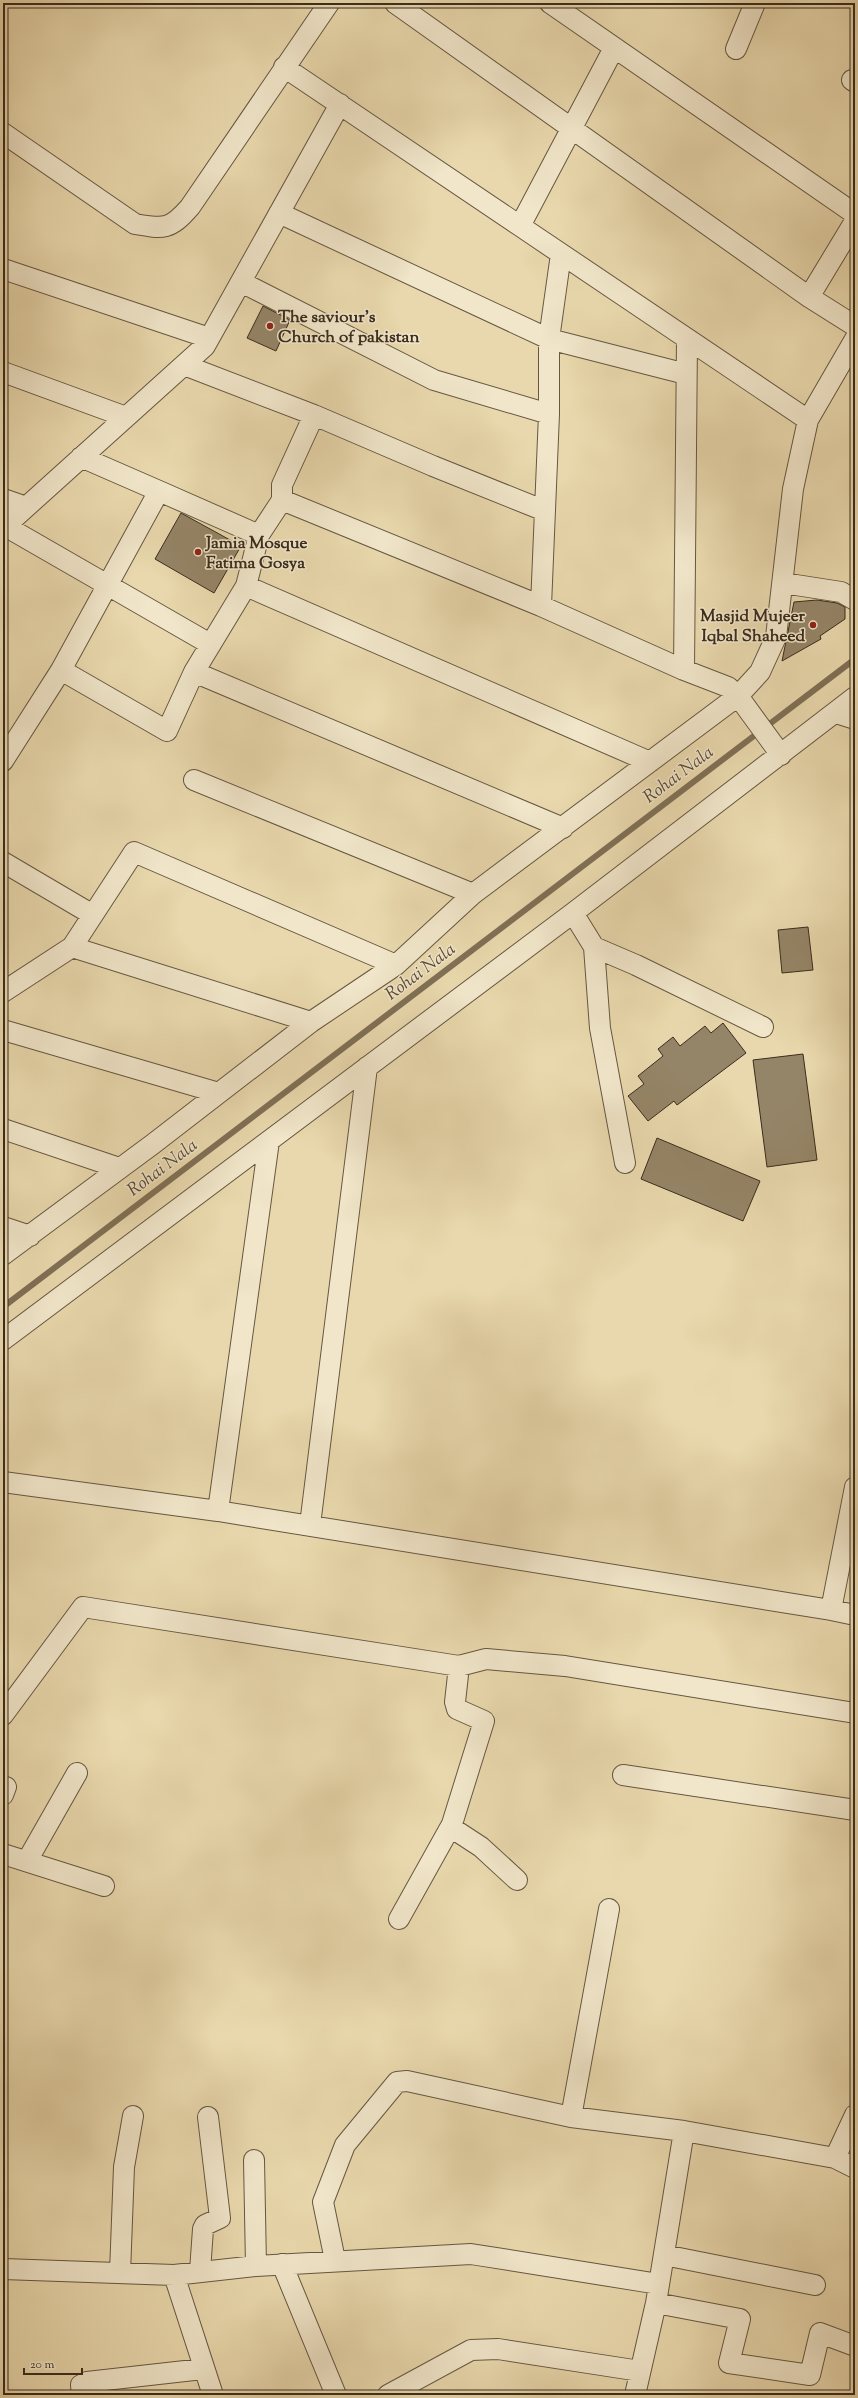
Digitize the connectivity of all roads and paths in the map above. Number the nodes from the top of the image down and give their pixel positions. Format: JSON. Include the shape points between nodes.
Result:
{"nodes":[{"id":1,"x":329,"y":3,"type":"edge"},
{"id":2,"x":395,"y":3,"type":"edge"},
{"id":3,"x":550,"y":3,"type":"edge"},
{"id":4,"x":755,"y":3,"type":"edge"},
{"id":5,"x":614,"y":48,"type":"junction"},
{"id":6,"x":736,"y":49,"type":"dead end"},
{"id":7,"x":284,"y":67,"type":"junction"},
{"id":8,"x":340,"y":104,"type":"junction"},
{"id":9,"x":571,"y":130,"type":"junction"},
{"id":10,"x":3,"y":133,"type":"edge"},
{"id":11,"x":279,"y":213,"type":"junction"},
{"id":12,"x":855,"y":214,"type":"edge"},
{"id":13,"x":855,"y":221,"type":"edge"},
{"id":14,"x":520,"y":226,"type":"junction"},
{"id":15,"x":561,"y":254,"type":"junction"},
{"id":16,"x":3,"y":269,"type":"edge"},
{"id":17,"x":241,"y":282,"type":"junction"},
{"id":18,"x":809,"y":297,"type":"junction"},
{"id":19,"x":855,"y":326,"type":"edge"},
{"id":20,"x":209,"y":338,"type":"junction"},
{"id":21,"x":549,"y":339,"type":"junction"},
{"id":22,"x":687,"y":339,"type":"junction"},
{"id":23,"x":855,"y":339,"type":"edge"},
{"id":24,"x":184,"y":365,"type":"junction"},
{"id":25,"x":3,"y":372,"type":"edge"},
{"id":26,"x":686,"y":374,"type":"junction"},
{"id":27,"x":549,"y":414,"type":"junction"},
{"id":28,"x":314,"y":415,"type":"junction"},
{"id":29,"x":126,"y":417,"type":"junction"},
{"id":30,"x":808,"y":420,"type":"junction"},
{"id":31,"x":81,"y":457,"type":"junction"},
{"id":32,"x":159,"y":491,"type":"junction"},
{"id":33,"x":3,"y":499,"type":"edge"},
{"id":34,"x":282,"y":500,"type":"junction"},
{"id":35,"x":26,"y":507,"type":"junction"},
{"id":36,"x":545,"y":512,"type":"junction"},
{"id":37,"x":4,"y":527,"type":"edge"},
{"id":38,"x":259,"y":535,"type":"junction"},
{"id":39,"x":783,"y":582,"type":"junction"},
{"id":40,"x":107,"y":586,"type":"junction"},
{"id":41,"x":246,"y":586,"type":"junction"},
{"id":42,"x":855,"y":600,"type":"edge"},
{"id":43,"x":542,"y":606,"type":"junction"},
{"id":44,"x":210,"y":644,"type":"junction"},
{"id":45,"x":61,"y":670,"type":"junction"},
{"id":46,"x":684,"y":670,"type":"junction"},
{"id":47,"x":194,"y":672,"type":"junction"},
{"id":48,"x":855,"y":697,"type":"edge"},
{"id":49,"x":740,"y":699,"type":"junction"},
{"id":50,"x":836,"y":713,"type":"junction"},
{"id":51,"x":855,"y":720,"type":"edge"},
{"id":52,"x":779,"y":752,"type":"junction"},
{"id":53,"x":5,"y":753,"type":"edge"},
{"id":54,"x":650,"y":762,"type":"junction"},
{"id":55,"x":194,"y":780,"type":"dead end"},
{"id":56,"x":563,"y":828,"type":"junction"},
{"id":57,"x":3,"y":862,"type":"edge"},
{"id":58,"x":473,"y":894,"type":"junction"},
{"id":59,"x":573,"y":913,"type":"junction"},
{"id":60,"x":93,"y":915,"type":"junction"},
{"id":61,"x":72,"y":947,"type":"junction"},
{"id":62,"x":594,"y":947,"type":"junction"},
{"id":63,"x":396,"y":965,"type":"junction"},
{"id":64,"x":7,"y":984,"type":"edge"},
{"id":65,"x":311,"y":1022,"type":"junction"},
{"id":66,"x":763,"y":1027,"type":"dead end"},
{"id":67,"x":3,"y":1030,"type":"edge"},
{"id":68,"x":367,"y":1067,"type":"junction"},
{"id":69,"x":219,"y":1093,"type":"junction"},
{"id":70,"x":3,"y":1129,"type":"edge"},
{"id":71,"x":269,"y":1141,"type":"junction"},
{"id":72,"x":625,"y":1163,"type":"dead end"},
{"id":73,"x":119,"y":1168,"type":"junction"},
{"id":74,"x":3,"y":1227,"type":"edge"},
{"id":75,"x":30,"y":1236,"type":"junction"},
{"id":76,"x":3,"y":1255,"type":"edge"},
{"id":77,"x":3,"y":1340,"type":"edge"},
{"id":78,"x":3,"y":1482,"type":"edge"},
{"id":79,"x":855,"y":1487,"type":"edge"},
{"id":80,"x":218,"y":1511,"type":"junction"},
{"id":81,"x":310,"y":1525,"type":"junction"},
{"id":82,"x":852,"y":1525,"type":"edge"},
{"id":83,"x":831,"y":1610,"type":"junction"},
{"id":84,"x":855,"y":1615,"type":"edge"},
{"id":85,"x":459,"y":1666,"type":"junction"},
{"id":86,"x":855,"y":1713,"type":"edge"},
{"id":87,"x":3,"y":1715,"type":"edge"},
{"id":88,"x":77,"y":1773,"type":"dead end"},
{"id":89,"x":623,"y":1775,"type":"dead end"},
{"id":90,"x":855,"y":1810,"type":"edge"},
{"id":91,"x":452,"y":1824,"type":"junction"},
{"id":92,"x":3,"y":1854,"type":"edge"},
{"id":93,"x":27,"y":1861,"type":"junction"},
{"id":94,"x":517,"y":1880,"type":"dead end"},
{"id":95,"x":104,"y":1886,"type":"dead end"},
{"id":96,"x":608,"y":1908,"type":"dead end"},
{"id":97,"x":399,"y":1919,"type":"dead end"},
{"id":98,"x":133,"y":2116,"type":"dead end"},
{"id":99,"x":855,"y":2116,"type":"edge"},
{"id":100,"x":208,"y":2117,"type":"dead end"},
{"id":101,"x":571,"y":2117,"type":"junction"},
{"id":102,"x":684,"y":2131,"type":"junction"},
{"id":103,"x":835,"y":2158,"type":"junction"},
{"id":104,"x":254,"y":2160,"type":"dead end"},
{"id":105,"x":855,"y":2168,"type":"edge"},
{"id":106,"x":664,"y":2255,"type":"junction"},
{"id":107,"x":335,"y":2260,"type":"junction"},
{"id":108,"x":282,"y":2264,"type":"junction"},
{"id":109,"x":256,"y":2266,"type":"junction"},
{"id":110,"x":3,"y":2269,"type":"edge"},
{"id":111,"x":200,"y":2271,"type":"junction"},
{"id":112,"x":120,"y":2273,"type":"junction"},
{"id":113,"x":174,"y":2275,"type":"junction"},
{"id":114,"x":659,"y":2284,"type":"junction"},
{"id":115,"x":815,"y":2286,"type":"dead end"},
{"id":116,"x":656,"y":2303,"type":"junction"},
{"id":117,"x":855,"y":2346,"type":"edge"},
{"id":118,"x":203,"y":2368,"type":"junction"},
{"id":119,"x":640,"y":2371,"type":"junction"},
{"id":120,"x":82,"y":2395,"type":"edge"},
{"id":121,"x":213,"y":2395,"type":"edge"},
{"id":122,"x":336,"y":2395,"type":"edge"},
{"id":123,"x":388,"y":2395,"type":"edge"},
{"id":124,"x":635,"y":2395,"type":"edge"}],
"edges":[{"from":1,"to":7,"type":"street"},
{"from":2,"to":9,"type":"street"},
{"from":3,"to":5,"type":"street"},
{"from":4,"to":6,"type":"street"},
{"from":5,"to":9,"type":"street"},
{"from":5,"to":12,"type":"street"},
{"from":7,"to":8,"type":"street"},
{"from":7,"to":10,"type":"street","via":[[190,207],[176,222],[159,228],[135,224]]},
{"from":8,"to":11,"type":"street"},
{"from":8,"to":14,"type":"street"},
{"from":9,"to":14,"type":"street"},
{"from":9,"to":18,"type":"street"},
{"from":11,"to":17,"type":"street"},
{"from":11,"to":21,"type":"street"},
{"from":13,"to":18,"type":"street"},
{"from":14,"to":15,"type":"street"},
{"from":15,"to":21,"type":"street"},
{"from":15,"to":22,"type":"street"},
{"from":16,"to":20,"type":"street"},
{"from":17,"to":20,"type":"street"},
{"from":17,"to":27,"type":"street","via":[[434,380]]},
{"from":18,"to":19,"type":"street"},
{"from":20,"to":24,"type":"street","via":[[205,346]]},
{"from":21,"to":26,"type":"street"},
{"from":21,"to":27,"type":"street"},
{"from":22,"to":26,"type":"street"},
{"from":22,"to":30,"type":"street"},
{"from":23,"to":30,"type":"street"},
{"from":24,"to":28,"type":"street"},
{"from":24,"to":29,"type":"street"},
{"from":25,"to":29,"type":"street"},
{"from":26,"to":46,"type":"street"},
{"from":27,"to":36,"type":"street"},
{"from":28,"to":34,"type":"street","via":[[282,485]]},
{"from":28,"to":36,"type":"street"},
{"from":29,"to":31,"type":"street"},
{"from":30,"to":39,"type":"street","via":[[793,489]]},
{"from":31,"to":32,"type":"street"},
{"from":31,"to":35,"type":"street"},
{"from":32,"to":38,"type":"street"},
{"from":32,"to":40,"type":"street"},
{"from":33,"to":35,"type":"street"},
{"from":34,"to":38,"type":"street"},
{"from":34,"to":43,"type":"street"},
{"from":35,"to":37,"type":"street"},
{"from":36,"to":43,"type":"street"},
{"from":37,"to":40,"type":"street"},
{"from":38,"to":41,"type":"street"},
{"from":39,"to":42,"type":"street","via":[[841,592]]},
{"from":39,"to":49,"type":"street","via":[[776,637],[760,672]]},
{"from":40,"to":44,"type":"street"},
{"from":40,"to":45,"type":"street"},
{"from":41,"to":44,"type":"street"},
{"from":41,"to":54,"type":"street"},
{"from":43,"to":46,"type":"street"},
{"from":44,"to":47,"type":"street"},
{"from":45,"to":47,"type":"street","via":[[167,731]]},
{"from":45,"to":53,"type":"street"},
{"from":46,"to":49,"type":"street","via":[[728,687]]},
{"from":47,"to":56,"type":"street"},
{"from":48,"to":50,"type":"street"},
{"from":49,"to":52,"type":"street"},
{"from":49,"to":54,"type":"street"},
{"from":50,"to":51,"type":"street"},
{"from":50,"to":52,"type":"street"},
{"from":52,"to":59,"type":"street"},
{"from":54,"to":56,"type":"street"},
{"from":55,"to":58,"type":"street"},
{"from":56,"to":58,"type":"street"},
{"from":57,"to":60,"type":"street"},
{"from":58,"to":63,"type":"street"},
{"from":59,"to":62,"type":"street"},
{"from":59,"to":68,"type":"street"},
{"from":60,"to":61,"type":"street"},
{"from":60,"to":63,"type":"street","via":[[134,852]]},
{"from":61,"to":64,"type":"street"},
{"from":61,"to":65,"type":"street"},
{"from":62,"to":66,"type":"street"},
{"from":62,"to":72,"type":"street","via":[[600,1028]]},
{"from":63,"to":65,"type":"street"},
{"from":65,"to":69,"type":"street"},
{"from":67,"to":69,"type":"street"},
{"from":68,"to":71,"type":"street"},
{"from":68,"to":81,"type":"street"},
{"from":69,"to":73,"type":"street"},
{"from":70,"to":73,"type":"street"},
{"from":71,"to":77,"type":"street"},
{"from":71,"to":80,"type":"street"},
{"from":73,"to":75,"type":"street"},
{"from":74,"to":75,"type":"street"},
{"from":75,"to":76,"type":"street"},
{"from":78,"to":80,"type":"street"},
{"from":79,"to":82,"type":"street"},
{"from":80,"to":81,"type":"street"},
{"from":81,"to":83,"type":"street"},
{"from":82,"to":83,"type":"street"},
{"from":83,"to":84,"type":"street"},
{"from":85,"to":86,"type":"street","via":[[486,1659],[565,1666]]},
{"from":85,"to":87,"type":"street","via":[[83,1607]]},
{"from":85,"to":91,"type":"street","via":[[455,1702],[457,1709],[484,1721]]},
{"from":88,"to":93,"type":"street"},
{"from":89,"to":90,"type":"street"},
{"from":91,"to":94,"type":"street","via":[[455,1830],[481,1846]]},
{"from":91,"to":97,"type":"street"},
{"from":92,"to":93,"type":"street"},
{"from":93,"to":95,"type":"street"},
{"from":96,"to":101,"type":"street"},
{"from":98,"to":112,"type":"street","via":[[124,2167]]},
{"from":99,"to":103,"type":"street"},
{"from":100,"to":111,"type":"street","via":[[220,2218],[205,2225],[203,2229]]},
{"from":101,"to":102,"type":"street"},
{"from":101,"to":107,"type":"street","via":[[413,2082],[397,2082],[345,2145],[323,2202]]},
{"from":102,"to":103,"type":"street"},
{"from":102,"to":106,"type":"street"},
{"from":103,"to":105,"type":"street"},
{"from":104,"to":109,"type":"street"},
{"from":106,"to":114,"type":"street"},
{"from":106,"to":115,"type":"street"},
{"from":107,"to":108,"type":"street"},
{"from":107,"to":114,"type":"street","via":[[471,2254]]},
{"from":108,"to":109,"type":"street"},
{"from":108,"to":122,"type":"street"},
{"from":109,"to":111,"type":"street"},
{"from":110,"to":112,"type":"street"},
{"from":111,"to":113,"type":"street"},
{"from":112,"to":113,"type":"street"},
{"from":113,"to":118,"type":"street"},
{"from":114,"to":116,"type":"street"},
{"from":116,"to":117,"type":"street","via":[[740,2319],[729,2363],[810,2375],[820,2333]]},
{"from":116,"to":119,"type":"street"},
{"from":118,"to":120,"type":"street","via":[[87,2382],[81,2385]]},
{"from":118,"to":121,"type":"street"},
{"from":119,"to":123,"type":"street","via":[[498,2349],[471,2350]]},
{"from":119,"to":124,"type":"street"}]}
